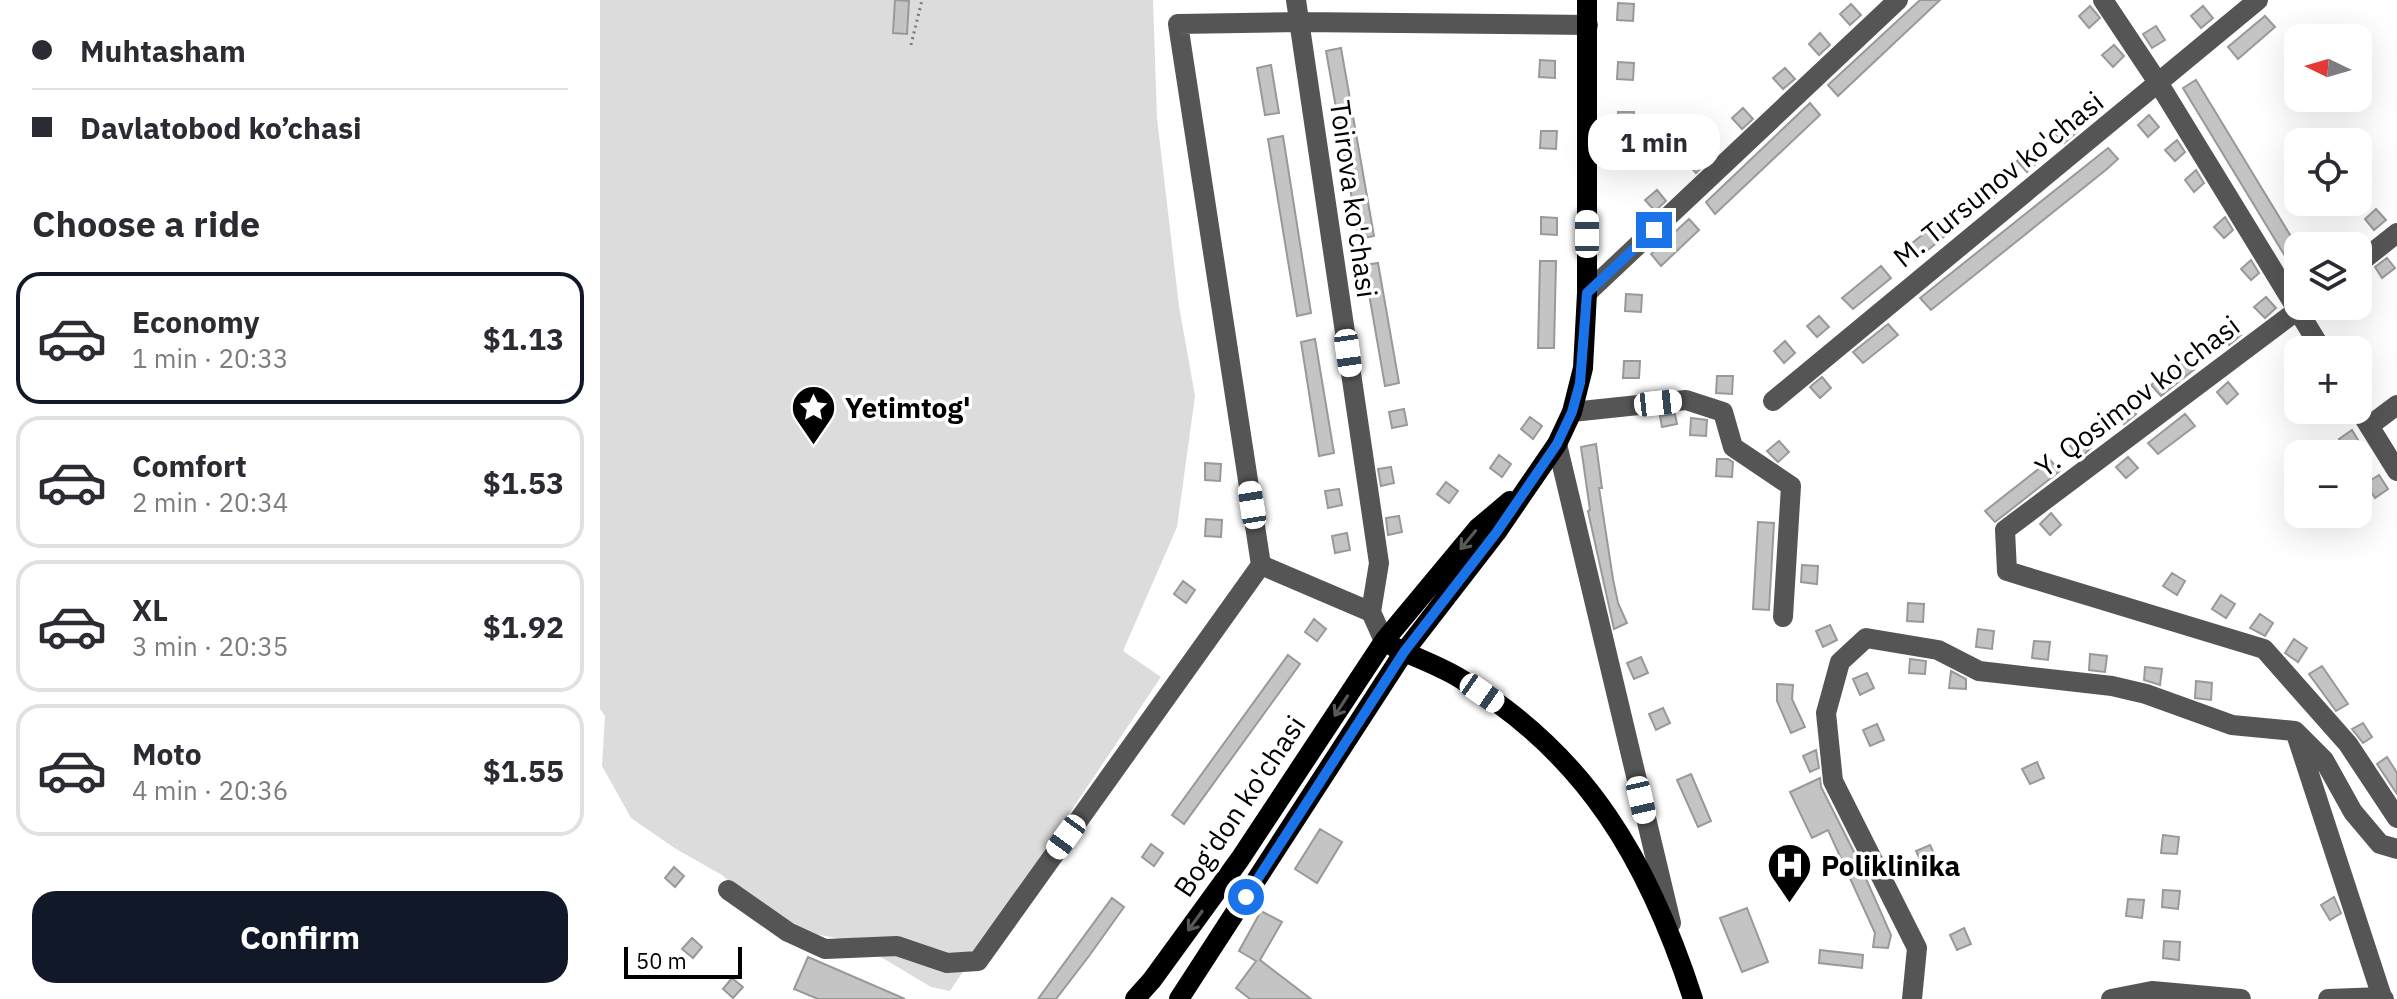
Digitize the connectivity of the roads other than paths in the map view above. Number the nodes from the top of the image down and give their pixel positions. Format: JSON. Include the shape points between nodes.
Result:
{"nodes":[{"id":1,"x":1296,"y":0,"type":"edge"},
{"id":2,"x":1587,"y":0,"type":"edge"},
{"id":3,"x":1898,"y":0,"type":"edge"},
{"id":4,"x":2103,"y":0,"type":"edge"},
{"id":5,"x":2258,"y":0,"type":"edge"},
{"id":6,"x":1300,"y":22,"type":"junction"},
{"id":7,"x":1588,"y":25,"type":"junction"},
{"id":8,"x":2159,"y":84,"type":"junction"},
{"id":9,"x":2397,"y":233,"type":"edge"},
{"id":10,"x":2372,"y":253,"type":"edge"},
{"id":11,"x":2284,"y":283,"type":"edge"},
{"id":12,"x":1587,"y":293,"type":"junction"},
{"id":13,"x":2284,"y":320,"type":"edge"},
{"id":14,"x":1773,"y":401,"type":"dead end"},
{"id":15,"x":2397,"y":405,"type":"edge"},
{"id":16,"x":1572,"y":412,"type":"junction"},
{"id":17,"x":2372,"y":414,"type":"edge"},
{"id":18,"x":2367,"y":424,"type":"edge"},
{"id":19,"x":1557,"y":444,"type":"junction"},
{"id":20,"x":2397,"y":471,"type":"edge"},
{"id":21,"x":1526,"y":489,"type":"junction"},
{"id":22,"x":1261,"y":565,"type":"junction"},
{"id":23,"x":1371,"y":612,"type":"junction"},
{"id":24,"x":1783,"y":617,"type":"dead end"},
{"id":25,"x":1384,"y":641,"type":"junction"},
{"id":26,"x":1404,"y":652,"type":"junction"},
{"id":27,"x":2295,"y":731,"type":"junction"},
{"id":28,"x":2397,"y":818,"type":"edge"},
{"id":29,"x":2397,"y":849,"type":"edge"},
{"id":30,"x":728,"y":890,"type":"dead end"},
{"id":31,"x":1677,"y":948,"type":"junction"},
{"id":32,"x":1154,"y":990,"type":"edge"},
{"id":33,"x":2383,"y":998,"type":"edge"},
{"id":34,"x":1135,"y":999,"type":"edge"},
{"id":35,"x":1179,"y":999,"type":"edge"},
{"id":36,"x":1693,"y":999,"type":"edge"},
{"id":37,"x":1912,"y":999,"type":"edge"},
{"id":38,"x":2111,"y":999,"type":"edge"},
{"id":39,"x":2241,"y":999,"type":"edge"},
{"id":40,"x":2328,"y":999,"type":"edge"}],
"edges":[{"from":1,"to":6,"type":"street","name":"Toirova ko'chasi"},
{"from":2,"to":7,"type":"main road","name":"Bog'don ko'chasi"},
{"from":3,"to":12,"type":"street"},
{"from":4,"to":8,"type":"street"},
{"from":5,"to":8,"type":"street","name":"M. Tursunov ko'chasi"},
{"from":6,"to":7,"type":"street"},
{"from":6,"to":22,"type":"street","via":[[1178,24]]},
{"from":6,"to":23,"type":"street","name":"Toirova ko'chasi","via":[[1379,563]]},
{"from":7,"to":12,"type":"main road","name":"Bog'don ko'chasi"},
{"from":8,"to":11,"type":"street"},
{"from":8,"to":14,"type":"street","name":"M. Tursunov ko'chasi"},
{"from":9,"to":10,"type":"street"},
{"from":12,"to":16,"type":"main road","name":"Bog'don ko'chasi","via":[[1583,368]]},
{"from":13,"to":28,"type":"street","name":"Y. Qosimov ko'chasi","via":[[2005,530],[2007,571],[2264,649],[2348,744]]},
{"from":15,"to":17,"type":"street"},
{"from":16,"to":19,"type":"main road","name":"Bog'don ko'chasi"},
{"from":16,"to":24,"type":"street","via":[[1686,400],[1723,412],[1733,447],[1791,486]]},
{"from":18,"to":20,"type":"street"},
{"from":19,"to":21,"type":"main road","name":"Bog'don ko'chasi"},
{"from":19,"to":31,"type":"street"},
{"from":21,"to":25,"type":"main road","name":"Bog'don ko'chasi","one_way":true,"via":[[1478,528]]},
{"from":21,"to":26,"type":"main road","name":"Bog'don ko'chasi"},
{"from":22,"to":23,"type":"street"},
{"from":22,"to":30,"type":"street","via":[[978,961],[947,963],[897,946],[825,949],[788,932]]},
{"from":23,"to":25,"type":"street"},
{"from":25,"to":26,"type":"main road"},
{"from":25,"to":32,"type":"main road","name":"Bog'don ko'chasi","one_way":true},
{"from":26,"to":31,"type":"main road","via":[[1464,681],[1550,747],[1629,849]]},
{"from":26,"to":35,"type":"main road","name":"Bog'don ko'chasi"},
{"from":27,"to":29,"type":"street","via":[[2324,760],[2353,812],[2380,844]]},
{"from":27,"to":33,"type":"street"},
{"from":27,"to":37,"type":"street","via":[[2232,725],[2112,686],[1979,671],[1938,650],[1866,638],[1840,662],[1826,713],[1833,781],[1917,948]]},
{"from":31,"to":36,"type":"main road"},
{"from":32,"to":34,"type":"main road","name":"Bog'don ko'chasi"},
{"from":33,"to":40,"type":"street"},
{"from":38,"to":39,"type":"street","via":[[2152,991]]}]}
